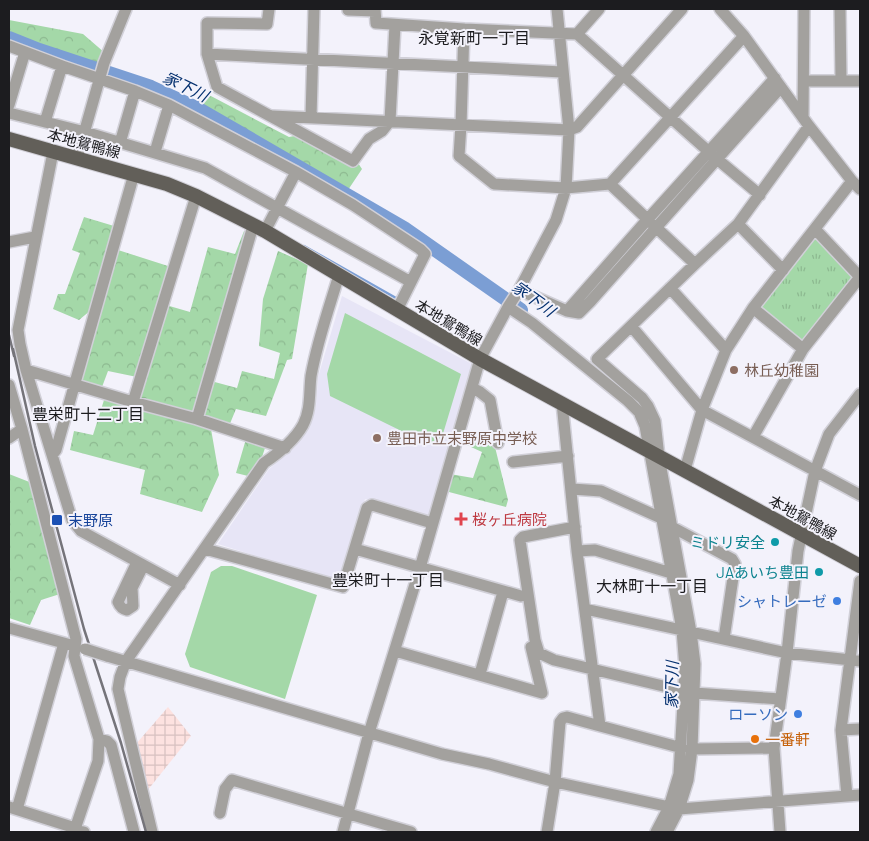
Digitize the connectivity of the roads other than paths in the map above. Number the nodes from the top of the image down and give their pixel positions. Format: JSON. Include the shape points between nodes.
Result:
{"nodes":[{"id":1,"x":126,"y":9,"type":"edge"},
{"id":2,"x":269,"y":9,"type":"edge"},
{"id":3,"x":314,"y":9,"type":"edge"},
{"id":4,"x":557,"y":9,"type":"edge"},
{"id":5,"x":599,"y":9,"type":"edge"},
{"id":6,"x":682,"y":9,"type":"edge"},
{"id":7,"x":720,"y":9,"type":"edge"},
{"id":8,"x":804,"y":9,"type":"edge"},
{"id":9,"x":840,"y":9,"type":"edge"},
{"id":10,"x":348,"y":10,"type":"dead end"},
{"id":11,"x":375,"y":10,"type":"edge"},
{"id":12,"x":395,"y":25,"type":"junction"},
{"id":13,"x":464,"y":28,"type":"junction"},
{"id":14,"x":558,"y":33,"type":"junction"},
{"id":15,"x":577,"y":34,"type":"junction"},
{"id":16,"x":744,"y":36,"type":"junction"},
{"id":17,"x":9,"y":46,"type":"edge"},
{"id":18,"x":25,"y":52,"type":"junction"},
{"id":19,"x":207,"y":54,"type":"junction"},
{"id":20,"x":312,"y":58,"type":"junction"},
{"id":21,"x":394,"y":62,"type":"junction"},
{"id":22,"x":62,"y":66,"type":"junction"},
{"id":23,"x":463,"y":66,"type":"junction"},
{"id":24,"x":562,"y":72,"type":"junction"},
{"id":25,"x":623,"y":75,"type":"junction"},
{"id":26,"x":100,"y":78,"type":"junction"},
{"id":27,"x":841,"y":80,"type":"junction"},
{"id":28,"x":860,"y":81,"type":"edge"},
{"id":29,"x":804,"y":82,"type":"junction"},
{"id":30,"x":778,"y":83,"type":"junction"},
{"id":31,"x":135,"y":91,"type":"junction"},
{"id":32,"x":9,"y":105,"type":"edge"},
{"id":33,"x":169,"y":105,"type":"junction"},
{"id":34,"x":9,"y":113,"type":"edge"},
{"id":35,"x":272,"y":116,"type":"junction"},
{"id":36,"x":311,"y":117,"type":"junction"},
{"id":37,"x":670,"y":118,"type":"junction"},
{"id":38,"x":390,"y":121,"type":"junction"},
{"id":39,"x":45,"y":122,"type":"junction"},
{"id":40,"x":806,"y":122,"type":"junction"},
{"id":41,"x":462,"y":125,"type":"junction"},
{"id":42,"x":569,"y":130,"type":"junction"},
{"id":43,"x":85,"y":132,"type":"junction"},
{"id":44,"x":9,"y":139,"type":"edge"},
{"id":45,"x":120,"y":143,"type":"junction"},
{"id":46,"x":708,"y":151,"type":"junction"},
{"id":47,"x":52,"y":152,"type":"junction"},
{"id":48,"x":155,"y":152,"type":"junction"},
{"id":49,"x":77,"y":158,"type":"junction"},
{"id":50,"x":717,"y":159,"type":"junction"},
{"id":51,"x":296,"y":172,"type":"junction"},
{"id":52,"x":134,"y":174,"type":"junction"},
{"id":53,"x":610,"y":184,"type":"junction"},
{"id":54,"x":856,"y":185,"type":"edge"},
{"id":55,"x":566,"y":188,"type":"junction"},
{"id":56,"x":760,"y":195,"type":"junction"},
{"id":57,"x":196,"y":196,"type":"junction"},
{"id":58,"x":277,"y":208,"type":"junction"},
{"id":59,"x":647,"y":220,"type":"junction"},
{"id":60,"x":738,"y":224,"type":"junction"},
{"id":61,"x":259,"y":228,"type":"junction"},
{"id":62,"x":656,"y":228,"type":"junction"},
{"id":63,"x":815,"y":229,"type":"junction"},
{"id":64,"x":34,"y":241,"type":"junction"},
{"id":65,"x":9,"y":242,"type":"edge"},
{"id":66,"x":695,"y":264,"type":"junction"},
{"id":67,"x":783,"y":270,"type":"junction"},
{"id":68,"x":339,"y":275,"type":"junction"},
{"id":69,"x":860,"y":277,"type":"edge"},
{"id":70,"x":411,"y":282,"type":"junction"},
{"id":71,"x":670,"y":288,"type":"junction"},
{"id":72,"x":519,"y":290,"type":"junction"},
{"id":73,"x":508,"y":307,"type":"junction"},
{"id":74,"x":753,"y":308,"type":"junction"},
{"id":75,"x":397,"y":310,"type":"junction"},
{"id":76,"x":567,"y":311,"type":"junction"},
{"id":77,"x":631,"y":326,"type":"junction"},
{"id":78,"x":803,"y":349,"type":"junction"},
{"id":79,"x":726,"y":350,"type":"junction"},
{"id":80,"x":480,"y":359,"type":"junction"},
{"id":81,"x":26,"y":370,"type":"junction"},
{"id":82,"x":73,"y":384,"type":"junction"},
{"id":83,"x":9,"y":385,"type":"edge"},
{"id":84,"x":472,"y":388,"type":"junction"},
{"id":85,"x":860,"y":394,"type":"edge"},
{"id":86,"x":133,"y":402,"type":"junction"},
{"id":87,"x":562,"y":404,"type":"junction"},
{"id":88,"x":702,"y":410,"type":"junction"},
{"id":89,"x":197,"y":419,"type":"junction"},
{"id":90,"x":22,"y":429,"type":"junction"},
{"id":91,"x":753,"y":437,"type":"junction"},
{"id":92,"x":9,"y":438,"type":"edge"},
{"id":93,"x":498,"y":443,"type":"dead end"},
{"id":94,"x":285,"y":448,"type":"junction"},
{"id":95,"x":654,"y":453,"type":"junction"},
{"id":96,"x":52,"y":455,"type":"junction"},
{"id":97,"x":568,"y":456,"type":"junction"},
{"id":98,"x":513,"y":462,"type":"dead end"},
{"id":99,"x":685,"y":470,"type":"junction"},
{"id":100,"x":815,"y":471,"type":"junction"},
{"id":101,"x":572,"y":489,"type":"junction"},
{"id":102,"x":860,"y":495,"type":"edge"},
{"id":103,"x":661,"y":518,"type":"junction"},
{"id":104,"x":432,"y":524,"type":"junction"},
{"id":105,"x":575,"y":527,"type":"junction"},
{"id":106,"x":672,"y":527,"type":"junction"},
{"id":107,"x":801,"y":535,"type":"junction"},
{"id":108,"x":513,"y":538,"type":"dead end"},
{"id":109,"x":206,"y":549,"type":"junction"},
{"id":110,"x":355,"y":550,"type":"junction"},
{"id":111,"x":577,"y":551,"type":"junction"},
{"id":112,"x":860,"y":566,"type":"edge"},
{"id":113,"x":420,"y":568,"type":"junction"},
{"id":114,"x":671,"y":573,"type":"junction"},
{"id":115,"x":860,"y":581,"type":"edge"},
{"id":116,"x":180,"y":585,"type":"junction"},
{"id":117,"x":503,"y":592,"type":"junction"},
{"id":118,"x":521,"y":596,"type":"junction"},
{"id":119,"x":585,"y":609,"type":"junction"},
{"id":120,"x":9,"y":628,"type":"edge"},
{"id":121,"x":686,"y":631,"type":"junction"},
{"id":122,"x":724,"y":639,"type":"junction"},
{"id":123,"x":75,"y":646,"type":"junction"},
{"id":124,"x":534,"y":647,"type":"junction"},
{"id":125,"x":395,"y":651,"type":"junction"},
{"id":126,"x":787,"y":653,"type":"junction"},
{"id":127,"x":126,"y":661,"type":"junction"},
{"id":128,"x":855,"y":661,"type":"edge"},
{"id":129,"x":593,"y":669,"type":"junction"},
{"id":130,"x":480,"y":674,"type":"junction"},
{"id":131,"x":689,"y":692,"type":"junction"},
{"id":132,"x":780,"y":699,"type":"junction"},
{"id":133,"x":600,"y":726,"type":"junction"},
{"id":134,"x":860,"y":729,"type":"edge"},
{"id":135,"x":841,"y":730,"type":"junction"},
{"id":136,"x":368,"y":733,"type":"junction"},
{"id":137,"x":99,"y":739,"type":"junction"},
{"id":138,"x":687,"y":748,"type":"junction"},
{"id":139,"x":774,"y":748,"type":"junction"},
{"id":140,"x":555,"y":782,"type":"junction"},
{"id":141,"x":860,"y":795,"type":"edge"},
{"id":142,"x":847,"y":796,"type":"junction"},
{"id":143,"x":778,"y":800,"type":"junction"},
{"id":144,"x":12,"y":808,"type":"edge"},
{"id":145,"x":674,"y":808,"type":"junction"},
{"id":146,"x":220,"y":813,"type":"dead end"},
{"id":147,"x":349,"y":814,"type":"junction"},
{"id":148,"x":74,"y":832,"type":"edge"},
{"id":149,"x":134,"y":832,"type":"edge"},
{"id":150,"x":152,"y":832,"type":"edge"},
{"id":151,"x":343,"y":832,"type":"edge"},
{"id":152,"x":411,"y":832,"type":"edge"},
{"id":153,"x":547,"y":832,"type":"edge"},
{"id":154,"x":656,"y":832,"type":"edge"},
{"id":155,"x":667,"y":832,"type":"edge"},
{"id":156,"x":780,"y":832,"type":"edge"}],
"edges":[{"from":1,"to":26,"type":"street"},
{"from":2,"to":19,"type":"street","via":[[267,24],[207,23]]},
{"from":3,"to":20,"type":"street"},
{"from":4,"to":14,"type":"street"},
{"from":5,"to":15,"type":"street"},
{"from":6,"to":25,"type":"street"},
{"from":7,"to":16,"type":"street"},
{"from":8,"to":29,"type":"street"},
{"from":9,"to":27,"type":"street"},
{"from":10,"to":11,"type":"street"},
{"from":11,"to":12,"type":"street","via":[[376,23]]},
{"from":12,"to":13,"type":"street"},
{"from":12,"to":21,"type":"street"},
{"from":13,"to":14,"type":"street"},
{"from":13,"to":23,"type":"street"},
{"from":14,"to":15,"type":"street"},
{"from":14,"to":24,"type":"street"},
{"from":15,"to":25,"type":"street"},
{"from":16,"to":30,"type":"street"},
{"from":16,"to":37,"type":"street"},
{"from":17,"to":18,"type":"street"},
{"from":18,"to":22,"type":"street"},
{"from":18,"to":32,"type":"street"},
{"from":19,"to":20,"type":"street"},
{"from":19,"to":35,"type":"street","via":[[217,86]]},
{"from":20,"to":21,"type":"street"},
{"from":20,"to":36,"type":"street"},
{"from":21,"to":23,"type":"street"},
{"from":21,"to":38,"type":"street"},
{"from":22,"to":26,"type":"street"},
{"from":22,"to":39,"type":"street"},
{"from":23,"to":24,"type":"street"},
{"from":23,"to":41,"type":"street"},
{"from":24,"to":42,"type":"street"},
{"from":25,"to":37,"type":"street"},
{"from":25,"to":42,"type":"street","via":[[577,127]]},
{"from":26,"to":31,"type":"street"},
{"from":26,"to":43,"type":"street"},
{"from":27,"to":28,"type":"street"},
{"from":27,"to":29,"type":"street"},
{"from":29,"to":40,"type":"street"},
{"from":30,"to":40,"type":"street"},
{"from":30,"to":46,"type":"street"},
{"from":30,"to":50,"type":"street"},
{"from":31,"to":33,"type":"street"},
{"from":31,"to":45,"type":"street"},
{"from":33,"to":48,"type":"street"},
{"from":33,"to":51,"type":"street"},
{"from":34,"to":39,"type":"street"},
{"from":35,"to":36,"type":"street"},
{"from":35,"to":38,"type":"street","via":[[353,162],[369,139]]},
{"from":36,"to":38,"type":"street"},
{"from":37,"to":46,"type":"street"},
{"from":37,"to":53,"type":"street"},
{"from":38,"to":41,"type":"street"},
{"from":39,"to":43,"type":"street"},
{"from":40,"to":54,"type":"street"},
{"from":40,"to":56,"type":"street"},
{"from":41,"to":42,"type":"street"},
{"from":41,"to":55,"type":"street","via":[[458,156],[494,184]]},
{"from":42,"to":55,"type":"street"},
{"from":43,"to":45,"type":"street"},
{"from":43,"to":49,"type":"street"},
{"from":44,"to":47,"type":"main road","name":"本地鴛鴨線"},
{"from":45,"to":48,"type":"street"},
{"from":46,"to":50,"type":"street"},
{"from":46,"to":59,"type":"street"},
{"from":47,"to":49,"type":"main road","name":"本地鴛鴨線"},
{"from":47,"to":64,"type":"street"},
{"from":48,"to":58,"type":"street","via":[[205,168]]},
{"from":49,"to":52,"type":"main road","name":"本地鴛鴨線"},
{"from":50,"to":56,"type":"street"},
{"from":50,"to":62,"type":"street"},
{"from":51,"to":58,"type":"street"},
{"from":51,"to":70,"type":"street","via":[[353,205],[425,254]]},
{"from":52,"to":57,"type":"main road","name":"本地鴛鴨線"},
{"from":52,"to":82,"type":"street"},
{"from":53,"to":55,"type":"street"},
{"from":53,"to":59,"type":"street"},
{"from":54,"to":63,"type":"street"},
{"from":55,"to":72,"type":"street","via":[[556,220]]},
{"from":56,"to":60,"type":"street"},
{"from":57,"to":61,"type":"main road","name":"本地鴛鴨線"},
{"from":57,"to":86,"type":"street"},
{"from":58,"to":61,"type":"street"},
{"from":58,"to":70,"type":"street"},
{"from":59,"to":62,"type":"street"},
{"from":59,"to":76,"type":"street"},
{"from":60,"to":66,"type":"street"},
{"from":60,"to":67,"type":"street"},
{"from":61,"to":68,"type":"main road","name":"本地鴛鴨線"},
{"from":61,"to":89,"type":"street"},
{"from":62,"to":66,"type":"street"},
{"from":62,"to":76,"type":"street","via":[[579,313]]},
{"from":63,"to":67,"type":"street"},
{"from":63,"to":69,"type":"street"},
{"from":64,"to":65,"type":"street"},
{"from":64,"to":81,"type":"street","via":[[18,330]]},
{"from":66,"to":71,"type":"street"},
{"from":67,"to":74,"type":"street"},
{"from":68,"to":75,"type":"main road","name":"本地鴛鴨線"},
{"from":68,"to":94,"type":"street","via":[[311,377],[310,406],[303,425]]},
{"from":69,"to":78,"type":"street"},
{"from":70,"to":75,"type":"street"},
{"from":71,"to":77,"type":"street"},
{"from":71,"to":79,"type":"street"},
{"from":72,"to":73,"type":"street"},
{"from":72,"to":76,"type":"street"},
{"from":73,"to":80,"type":"street"},
{"from":73,"to":95,"type":"street","via":[[532,323],[639,412]]},
{"from":74,"to":78,"type":"street"},
{"from":74,"to":79,"type":"street"},
{"from":75,"to":80,"type":"main road","name":"本地鴛鴨線"},
{"from":77,"to":88,"type":"street"},
{"from":77,"to":95,"type":"street","via":[[597,359],[648,406],[659,442]]},
{"from":78,"to":91,"type":"street"},
{"from":79,"to":88,"type":"street"},
{"from":80,"to":84,"type":"street"},
{"from":80,"to":87,"type":"main road","name":"本地鴛鴨線"},
{"from":81,"to":82,"type":"street"},
{"from":81,"to":96,"type":"street"},
{"from":82,"to":86,"type":"street"},
{"from":82,"to":96,"type":"street"},
{"from":83,"to":90,"type":"street"},
{"from":84,"to":93,"type":"street","via":[[490,400]]},
{"from":84,"to":104,"type":"street"},
{"from":85,"to":100,"type":"street","via":[[829,434]]},
{"from":86,"to":89,"type":"street"},
{"from":87,"to":95,"type":"main road","name":"本地鴛鴨線"},
{"from":87,"to":97,"type":"street"},
{"from":88,"to":91,"type":"street"},
{"from":88,"to":99,"type":"street"},
{"from":89,"to":94,"type":"street"},
{"from":90,"to":92,"type":"street"},
{"from":90,"to":123,"type":"street","via":[[76,639]]},
{"from":91,"to":100,"type":"street"},
{"from":94,"to":109,"type":"street","via":[[264,463]]},
{"from":95,"to":99,"type":"main road","name":"本地鴛鴨線"},
{"from":95,"to":103,"type":"street"},
{"from":95,"to":106,"type":"street"},
{"from":96,"to":116,"type":"street","via":[[72,520],[81,531]]},
{"from":97,"to":98,"type":"street"},
{"from":97,"to":101,"type":"street"},
{"from":99,"to":107,"type":"main road","name":"本地鴛鴨線"},
{"from":100,"to":102,"type":"street"},
{"from":100,"to":107,"type":"street"},
{"from":101,"to":103,"type":"street","via":[[601,491]]},
{"from":101,"to":105,"type":"street"},
{"from":103,"to":114,"type":"street"},
{"from":104,"to":110,"type":"street","via":[[372,505],[367,508]]},
{"from":104,"to":113,"type":"street"},
{"from":105,"to":111,"type":"street"},
{"from":105,"to":124,"type":"street","via":[[520,540]]},
{"from":106,"to":121,"type":"street"},
{"from":106,"to":122,"type":"street","via":[[732,559],[735,564]]},
{"from":107,"to":112,"type":"main road","name":"本地鴛鴨線"},
{"from":107,"to":126,"type":"street"},
{"from":108,"to":118,"type":"street"},
{"from":109,"to":110,"type":"street","via":[[343,587]]},
{"from":109,"to":116,"type":"street"},
{"from":110,"to":113,"type":"street"},
{"from":111,"to":114,"type":"street","via":[[595,550]]},
{"from":111,"to":119,"type":"street"},
{"from":113,"to":117,"type":"street"},
{"from":113,"to":125,"type":"street"},
{"from":114,"to":121,"type":"street"},
{"from":115,"to":128,"type":"street"},
{"from":116,"to":127,"type":"street"},
{"from":117,"to":118,"type":"street"},
{"from":117,"to":130,"type":"street"},
{"from":118,"to":124,"type":"street"},
{"from":119,"to":121,"type":"street"},
{"from":119,"to":129,"type":"street"},
{"from":120,"to":123,"type":"street"},
{"from":121,"to":122,"type":"street"},
{"from":121,"to":131,"type":"street","via":[[695,664]]},
{"from":122,"to":126,"type":"street"},
{"from":123,"to":127,"type":"street","bridge":true},
{"from":123,"to":137,"type":"street","via":[[74,656]]},
{"from":123,"to":144,"type":"street"},
{"from":124,"to":129,"type":"street","via":[[543,656]]},
{"from":124,"to":130,"type":"street","via":[[542,693]]},
{"from":125,"to":130,"type":"street"},
{"from":125,"to":136,"type":"street"},
{"from":126,"to":128,"type":"street"},
{"from":126,"to":132,"type":"street"},
{"from":127,"to":136,"type":"street"},
{"from":127,"to":150,"type":"street","via":[[118,689]]},
{"from":128,"to":135,"type":"street"},
{"from":129,"to":131,"type":"street"},
{"from":129,"to":133,"type":"street"},
{"from":131,"to":132,"type":"street"},
{"from":131,"to":138,"type":"street"},
{"from":132,"to":139,"type":"street"},
{"from":133,"to":138,"type":"street"},
{"from":133,"to":140,"type":"street","via":[[567,717],[561,720]]},
{"from":134,"to":135,"type":"street"},
{"from":135,"to":142,"type":"street"},
{"from":136,"to":140,"type":"street"},
{"from":136,"to":147,"type":"street"},
{"from":137,"to":148,"type":"street","via":[[98,760]]},
{"from":137,"to":149,"type":"street","via":[[111,745]]},
{"from":138,"to":139,"type":"street"},
{"from":138,"to":145,"type":"street","via":[[688,780]]},
{"from":139,"to":143,"type":"street"},
{"from":140,"to":145,"type":"street"},
{"from":140,"to":153,"type":"street"},
{"from":141,"to":142,"type":"street"},
{"from":142,"to":143,"type":"street"},
{"from":143,"to":145,"type":"street"},
{"from":143,"to":156,"type":"street"},
{"from":144,"to":148,"type":"street","via":[[72,827]]},
{"from":145,"to":154,"type":"street"},
{"from":145,"to":155,"type":"street"},
{"from":146,"to":147,"type":"street","via":[[225,789],[232,780]]},
{"from":147,"to":151,"type":"street"},
{"from":147,"to":152,"type":"street"}]}
